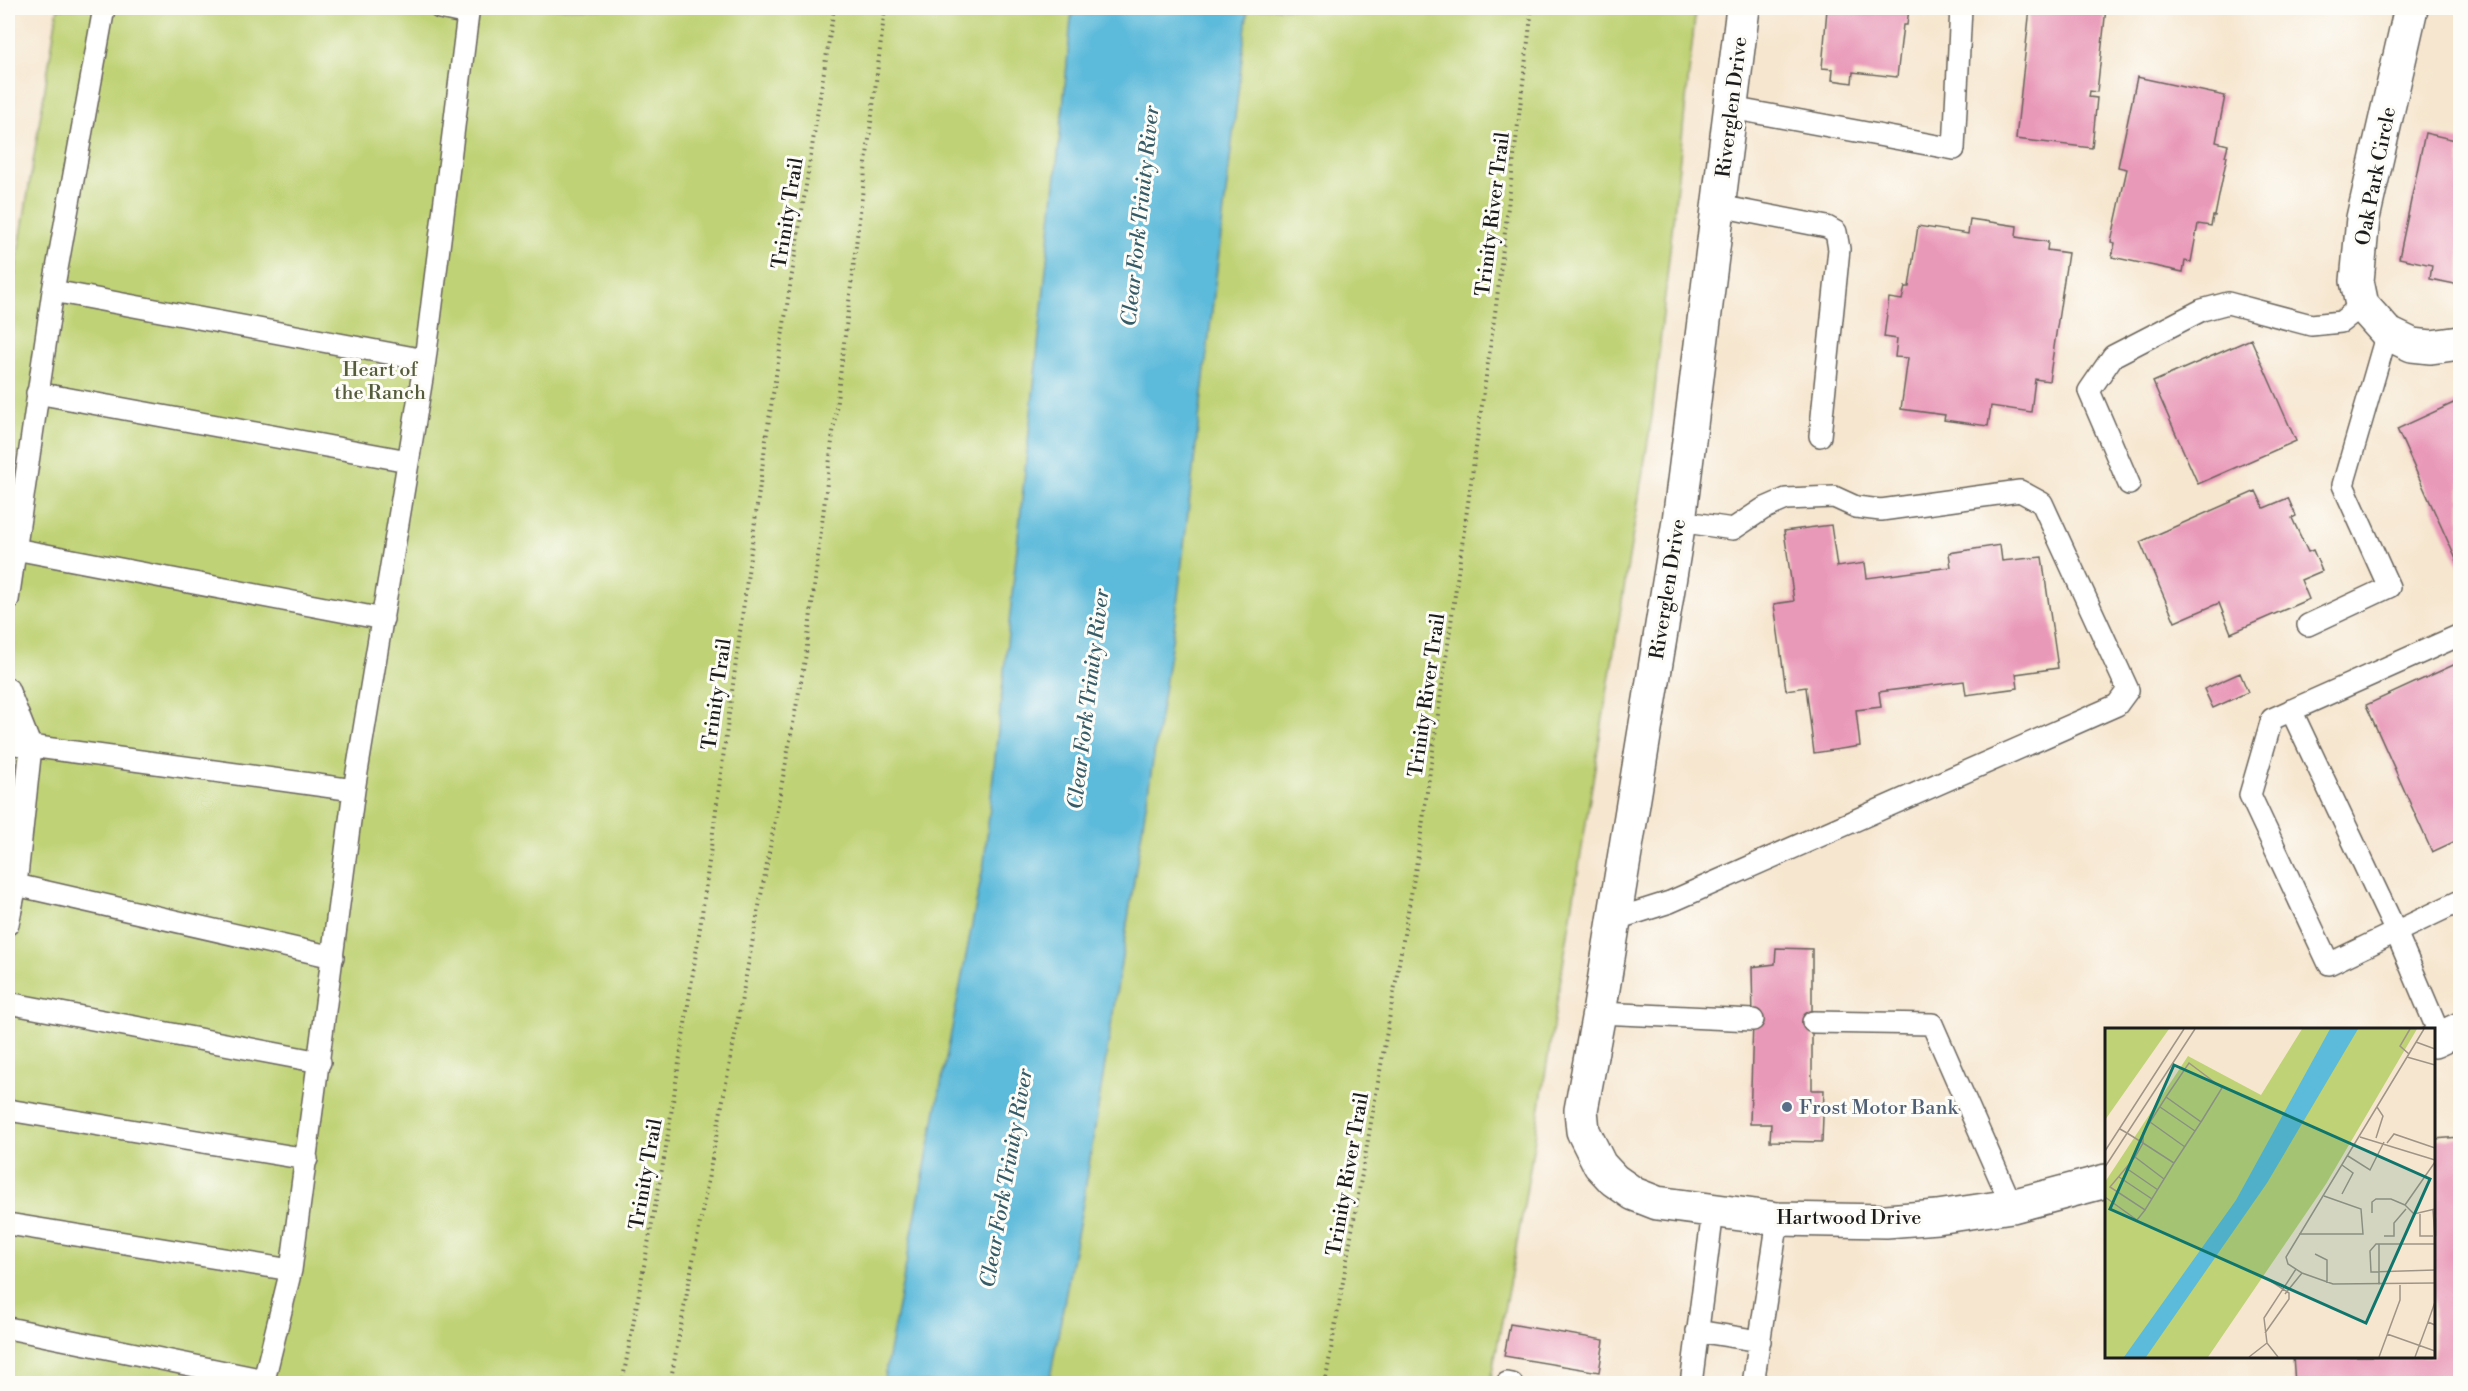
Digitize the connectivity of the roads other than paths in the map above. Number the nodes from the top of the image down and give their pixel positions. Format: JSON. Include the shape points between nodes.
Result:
{"nodes":[{"id":1,"x":104,"y":8,"type":"edge"},
{"id":2,"x":440,"y":8,"type":"edge"},
{"id":3,"x":1743,"y":8,"type":"edge"},
{"id":4,"x":1961,"y":8,"type":"edge"},
{"id":5,"x":2411,"y":8,"type":"edge"},
{"id":6,"x":1731,"y":108,"type":"junction"},
{"id":7,"x":1719,"y":206,"type":"junction"},
{"id":8,"x":53,"y":291,"type":"junction"},
{"id":9,"x":2362,"y":305,"type":"junction"},
{"id":10,"x":2387,"y":333,"type":"junction"},
{"id":11,"x":2460,"y":343,"type":"edge"},
{"id":12,"x":425,"y":360,"type":"junction"},
{"id":13,"x":37,"y":393,"type":"junction"},
{"id":14,"x":1820,"y":436,"type":"dead end"},
{"id":15,"x":408,"y":461,"type":"junction"},
{"id":16,"x":2129,"y":484,"type":"dead end"},
{"id":17,"x":1679,"y":520,"type":"junction"},
{"id":18,"x":15,"y":549,"type":"junction"},
{"id":19,"x":8,"y":600,"type":"edge"},
{"id":20,"x":383,"y":619,"type":"junction"},
{"id":21,"x":2308,"y":625,"type":"dead end"},
{"id":22,"x":2460,"y":635,"type":"edge"},
{"id":23,"x":8,"y":689,"type":"edge"},
{"id":24,"x":2291,"y":710,"type":"junction"},
{"id":25,"x":8,"y":742,"type":"edge"},
{"id":26,"x":31,"y":747,"type":"junction"},
{"id":27,"x":354,"y":790,"type":"junction"},
{"id":28,"x":16,"y":885,"type":"junction"},
{"id":29,"x":2460,"y":901,"type":"edge"},
{"id":30,"x":1614,"y":920,"type":"junction"},
{"id":31,"x":8,"y":924,"type":"edge"},
{"id":32,"x":2396,"y":932,"type":"junction"},
{"id":33,"x":333,"y":957,"type":"junction"},
{"id":34,"x":8,"y":1004,"type":"edge"},
{"id":35,"x":1599,"y":1014,"type":"junction"},
{"id":36,"x":1753,"y":1020,"type":"dead end"},
{"id":37,"x":1813,"y":1022,"type":"dead end"},
{"id":38,"x":2445,"y":1036,"type":"edge"},
{"id":39,"x":320,"y":1062,"type":"junction"},
{"id":40,"x":8,"y":1110,"type":"edge"},
{"id":41,"x":307,"y":1159,"type":"junction"},
{"id":42,"x":1600,"y":1165,"type":"joint"},
{"id":43,"x":2105,"y":1181,"type":"edge"},
{"id":44,"x":2012,"y":1206,"type":"junction"},
{"id":45,"x":1713,"y":1211,"type":"junction"},
{"id":46,"x":1778,"y":1219,"type":"junction"},
{"id":47,"x":8,"y":1224,"type":"edge"},
{"id":48,"x":291,"y":1270,"type":"junction"},
{"id":49,"x":8,"y":1328,"type":"edge"},
{"id":50,"x":1697,"y":1330,"type":"junction"},
{"id":51,"x":1760,"y":1341,"type":"junction"},
{"id":52,"x":1691,"y":1383,"type":"edge"},
{"id":53,"x":1753,"y":1383,"type":"edge"}],
"edges":[{"from":1,"to":8,"type":"lane"},
{"from":2,"to":12,"type":"lane","via":[[468,14]]},
{"from":3,"to":6,"type":"street","name":"Riverglen Drive"},
{"from":4,"to":6,"type":"lane","via":[[1954,149]]},
{"from":5,"to":9,"type":"street","name":"Oak Park Circle","via":[[2363,218],[2357,281]]},
{"from":6,"to":7,"type":"street","name":"Riverglen Drive"},
{"from":7,"to":14,"type":"lane","via":[[1836,232],[1839,249]]},
{"from":7,"to":17,"type":"street","name":"Riverglen Drive"},
{"from":8,"to":12,"type":"lane"},
{"from":8,"to":13,"type":"lane"},
{"from":9,"to":10,"type":"street"},
{"from":9,"to":16,"type":"lane","via":[[2341,322],[2311,325],[2228,303],[2202,310],[2113,356],[2089,392]]},
{"from":10,"to":11,"type":"street","via":[[2412,345]]},
{"from":10,"to":21,"type":"lane","via":[[2343,484],[2389,587]]},
{"from":12,"to":15,"type":"lane"},
{"from":13,"to":15,"type":"lane"},
{"from":13,"to":18,"type":"lane"},
{"from":15,"to":20,"type":"lane"},
{"from":17,"to":30,"type":"street","name":"Riverglen Drive"},
{"from":17,"to":30,"type":"lane","via":[[1733,529],[1763,508],[1786,500],[1834,497],[1856,507],[1881,510],[2020,491],[2042,503],[2128,690],[2117,705],[1670,902]]},
{"from":18,"to":19,"type":"lane"},
{"from":18,"to":20,"type":"lane"},
{"from":20,"to":27,"type":"lane"},
{"from":22,"to":24,"type":"lane"},
{"from":23,"to":26,"type":"lane"},
{"from":24,"to":32,"type":"lane"},
{"from":24,"to":32,"type":"lane","via":[[2272,719],[2250,795],[2329,964]]},
{"from":25,"to":26,"type":"lane"},
{"from":26,"to":27,"type":"lane"},
{"from":26,"to":28,"type":"lane"},
{"from":27,"to":33,"type":"lane"},
{"from":28,"to":31,"type":"lane"},
{"from":28,"to":33,"type":"lane"},
{"from":29,"to":32,"type":"lane"},
{"from":30,"to":35,"type":"street","name":"Riverglen Drive"},
{"from":32,"to":38,"type":"lane"},
{"from":33,"to":39,"type":"lane"},
{"from":34,"to":39,"type":"lane"},
{"from":35,"to":36,"type":"lane"},
{"from":35,"to":42,"type":"street","name":"Riverglen Drive","via":[[1581,1110],[1583,1131]]},
{"from":37,"to":44,"type":"lane","via":[[1932,1024]]},
{"from":39,"to":41,"type":"lane"},
{"from":40,"to":41,"type":"lane"},
{"from":41,"to":48,"type":"lane"},
{"from":42,"to":45,"type":"street","name":"Hartwood Drive","via":[[1634,1194],[1657,1203]]},
{"from":43,"to":44,"type":"street","name":"Hartwood Drive"},
{"from":44,"to":46,"type":"street","name":"Hartwood Drive","via":[[1886,1221]]},
{"from":45,"to":46,"type":"street","name":"Hartwood Drive"},
{"from":45,"to":50,"type":"lane"},
{"from":46,"to":51,"type":"lane"},
{"from":47,"to":48,"type":"lane"},
{"from":48,"to":49,"type":"lane","via":[[264,1380]]},
{"from":50,"to":51,"type":"lane"},
{"from":50,"to":52,"type":"lane"},
{"from":51,"to":53,"type":"lane"}]}
